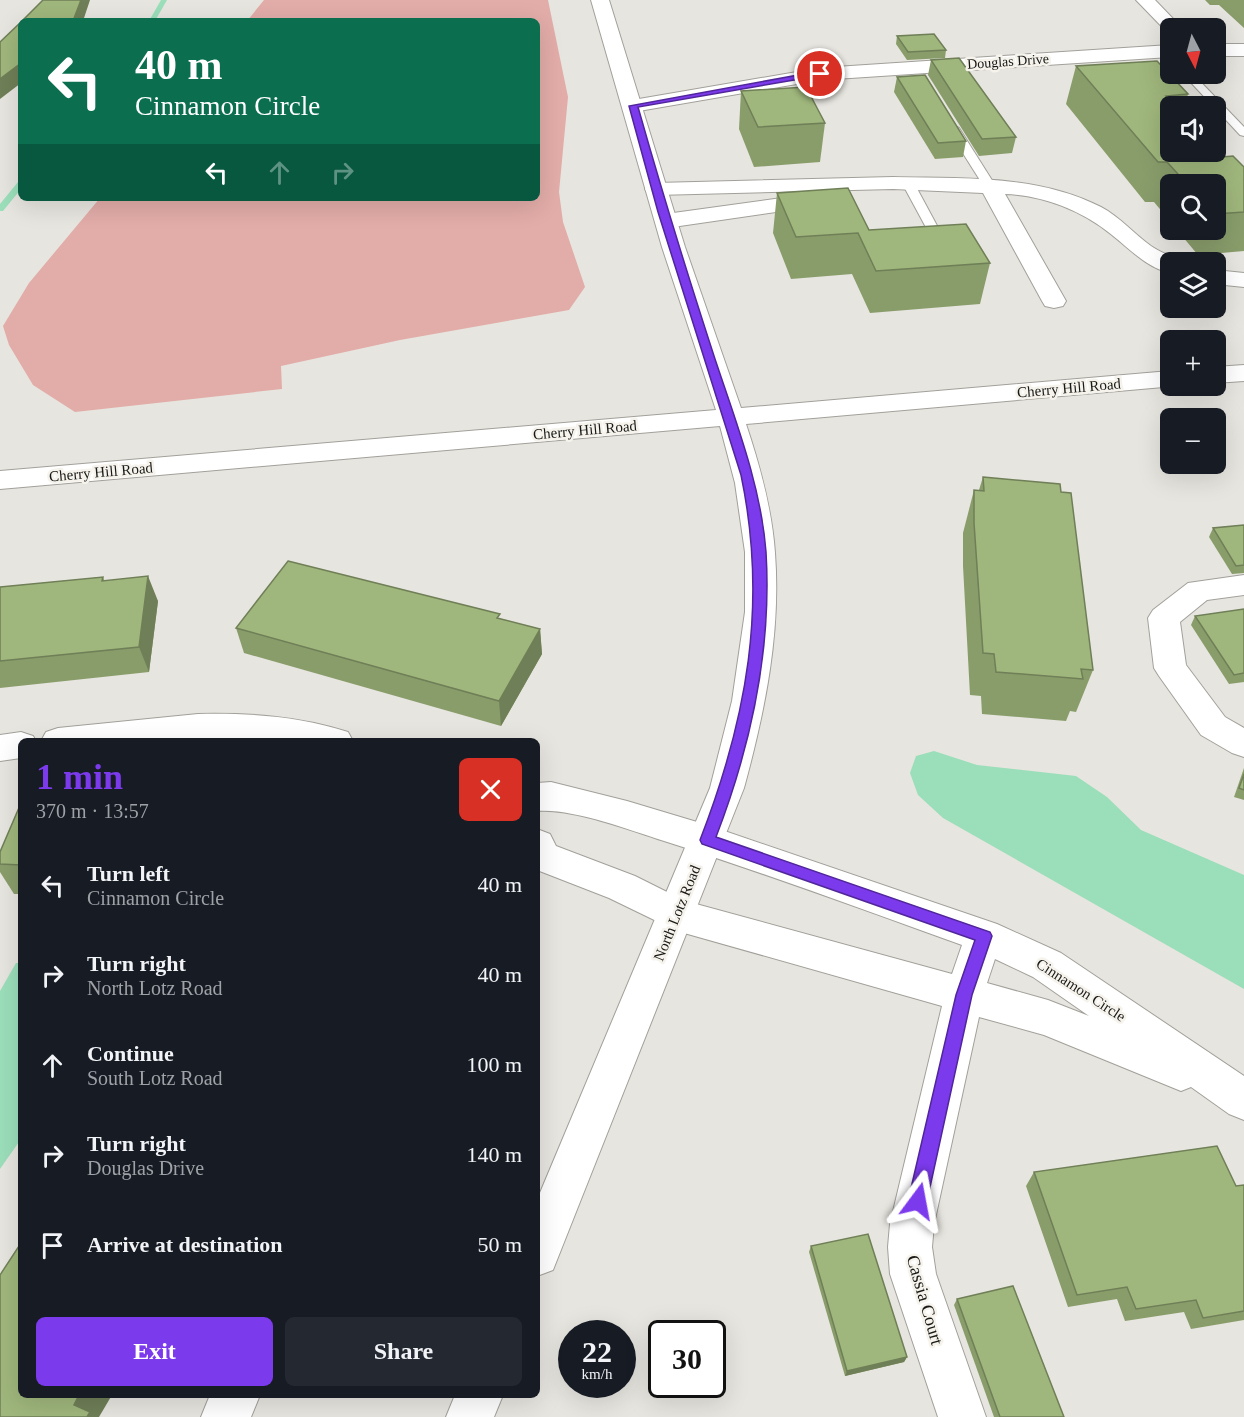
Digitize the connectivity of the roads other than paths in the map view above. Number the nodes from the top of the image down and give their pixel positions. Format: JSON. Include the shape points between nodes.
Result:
{"nodes":[{"id":1,"x":600,"y":0,"type":"edge"},
{"id":2,"x":1145,"y":0,"type":"edge"},
{"id":3,"x":1163,"y":18,"type":"edge"},
{"id":4,"x":1226,"y":50,"type":"edge"},
{"id":5,"x":1244,"y":50,"type":"edge"},
{"id":6,"x":1160,"y":53,"type":"edge"},
{"id":7,"x":1197,"y":84,"type":"edge"},
{"id":8,"x":633,"y":106,"type":"junction"},
{"id":9,"x":946,"y":116,"type":"edge"},
{"id":10,"x":1244,"y":133,"type":"edge"},
{"id":11,"x":900,"y":183,"type":"junction"},
{"id":12,"x":989,"y":185,"type":"junction"},
{"id":13,"x":656,"y":189,"type":"junction"},
{"id":14,"x":666,"y":221,"type":"junction"},
{"id":15,"x":942,"y":246,"type":"edge"},
{"id":16,"x":1160,"y":260,"type":"edge"},
{"id":17,"x":1226,"y":279,"type":"edge"},
{"id":18,"x":1244,"y":280,"type":"edge"},
{"id":19,"x":1054,"y":301,"type":"dead end"},
{"id":20,"x":1244,"y":373,"type":"edge"},
{"id":21,"x":1226,"y":374,"type":"edge"},
{"id":22,"x":1160,"y":380,"type":"edge"},
{"id":23,"x":730,"y":418,"type":"junction"},
{"id":24,"x":0,"y":480,"type":"edge"},
{"id":25,"x":1244,"y":585,"type":"edge"},
{"id":26,"x":91,"y":738,"type":"edge"},
{"id":27,"x":324,"y":738,"type":"edge"},
{"id":28,"x":1244,"y":744,"type":"edge"},
{"id":29,"x":18,"y":745,"type":"edge"},
{"id":30,"x":0,"y":748,"type":"edge"},
{"id":31,"x":540,"y":797,"type":"edge"},
{"id":32,"x":707,"y":840,"type":"junction"},
{"id":33,"x":540,"y":851,"type":"edge"},
{"id":34,"x":676,"y":915,"type":"junction"},
{"id":35,"x":984,"y":936,"type":"junction"},
{"id":36,"x":964,"y":995,"type":"junction"},
{"id":37,"x":1241,"y":1098,"type":"edge"},
{"id":38,"x":540,"y":1247,"type":"edge"},
{"id":39,"x":234,"y":1398,"type":"edge"},
{"id":40,"x":478,"y":1398,"type":"edge"},
{"id":41,"x":225,"y":1417,"type":"edge"},
{"id":42,"x":470,"y":1417,"type":"edge"},
{"id":43,"x":962,"y":1417,"type":"edge"}],
"edges":[{"from":1,"to":8,"type":"street","name":"North Lotz Road"},
{"from":2,"to":3,"type":"street"},
{"from":4,"to":5,"type":"street"},
{"from":6,"to":8,"type":"street","name":"Douglas Drive","via":[[918,71],[820,74]]},
{"from":7,"to":10,"type":"lane"},
{"from":8,"to":13,"type":"street","name":"North Lotz Road"},
{"from":9,"to":12,"type":"lane"},
{"from":11,"to":12,"type":"street"},
{"from":11,"to":13,"type":"street"},
{"from":11,"to":14,"type":"street","via":[[854,196]]},
{"from":11,"to":15,"type":"lane"},
{"from":12,"to":16,"type":"street","via":[[1022,188],[1094,212]]},
{"from":12,"to":19,"type":"street"},
{"from":13,"to":14,"type":"street","name":"North Lotz Road"},
{"from":14,"to":23,"type":"street","name":"North Lotz Road"},
{"from":17,"to":18,"type":"street"},
{"from":20,"to":21,"type":"street"},
{"from":22,"to":23,"type":"street","name":"Cherry Hill Road"},
{"from":23,"to":24,"type":"street","name":"Cherry Hill Road"},
{"from":23,"to":32,"type":"street","name":"North Lotz Road","via":[[755,513],[760,606],[757,656],[744,728]]},
{"from":25,"to":28,"type":"street","via":[[1199,590],[1164,618],[1170,668],[1213,726]]},
{"from":26,"to":27,"type":"street","via":[[234,725],[289,729]]},
{"from":29,"to":30,"type":"street"},
{"from":31,"to":32,"type":"street","name":"Cinnamon Circle","via":[[627,814]]},
{"from":32,"to":34,"type":"street","name":"North Lotz Road"},
{"from":32,"to":35,"type":"street","name":"Cinnamon Circle"},
{"from":33,"to":34,"type":"street","name":"Cinnamon Circle","via":[[542,856],[621,887]]},
{"from":34,"to":36,"type":"street","name":"Cinnamon Circle"},
{"from":34,"to":38,"type":"street","name":"North Lotz Road"},
{"from":35,"to":36,"type":"street","name":"Cassia Court"},
{"from":35,"to":37,"type":"street","name":"Cinnamon Circle","via":[[1047,965]]},
{"from":36,"to":37,"type":"street","name":"Cinnamon Circle","via":[[1048,1018]]},
{"from":36,"to":43,"type":"street","name":"Cassia Court","via":[[910,1247],[914,1274]]},
{"from":39,"to":41,"type":"street"},
{"from":40,"to":42,"type":"street"}]}
